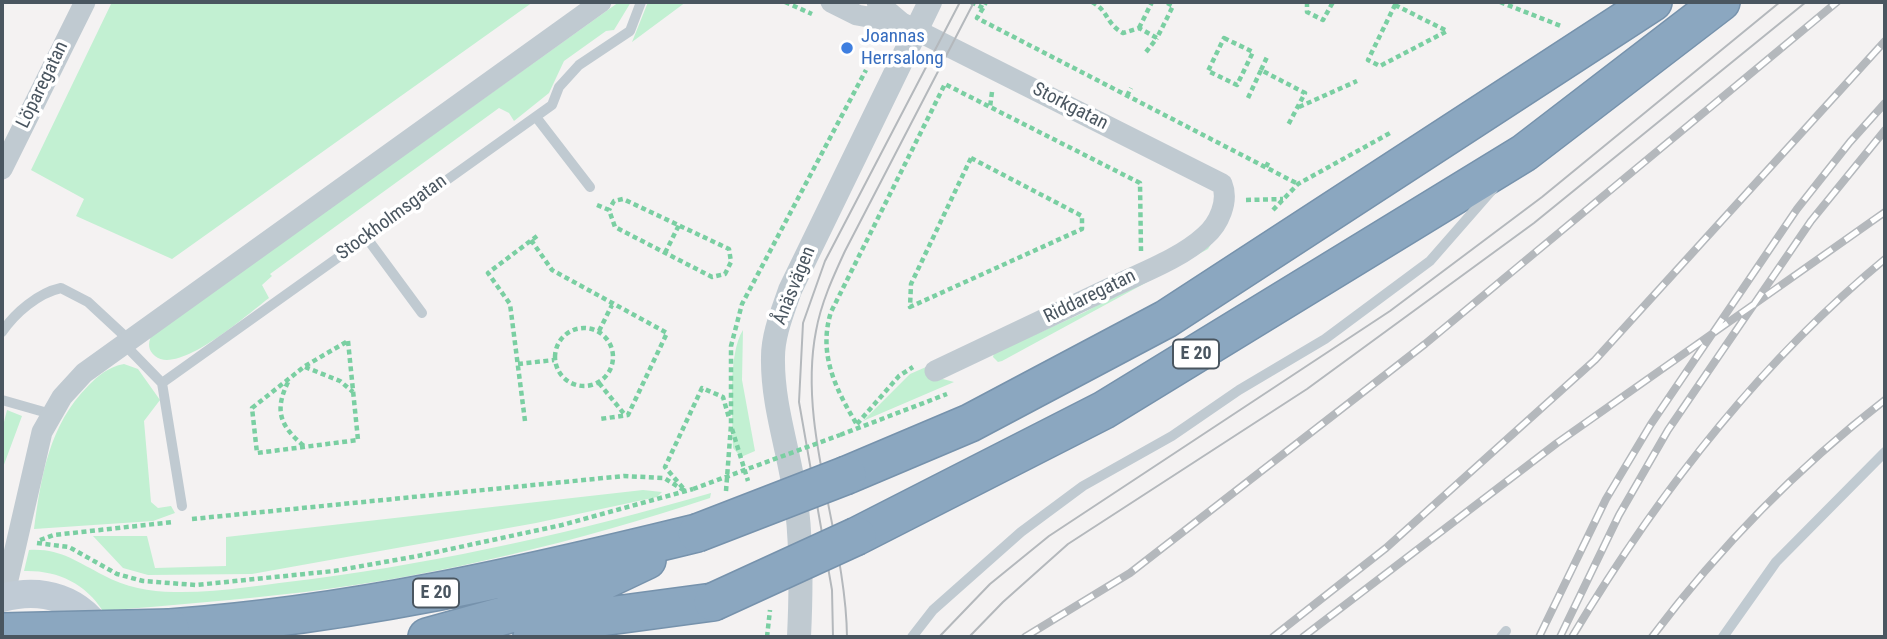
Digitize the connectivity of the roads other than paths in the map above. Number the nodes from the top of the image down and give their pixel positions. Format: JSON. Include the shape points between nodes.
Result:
{"nodes":[{"id":1,"x":85,"y":2,"type":"edge"},
{"id":2,"x":601,"y":2,"type":"edge"},
{"id":3,"x":640,"y":2,"type":"edge"},
{"id":4,"x":831,"y":2,"type":"edge"},
{"id":5,"x":877,"y":2,"type":"edge"},
{"id":6,"x":930,"y":2,"type":"edge"},
{"id":7,"x":1653,"y":2,"type":"edge"},
{"id":8,"x":1721,"y":2,"type":"edge"},
{"id":9,"x":909,"y":26,"type":"junction"},
{"id":10,"x":536,"y":117,"type":"junction"},
{"id":11,"x":1524,"y":153,"type":"junction"},
{"id":12,"x":2,"y":169,"type":"edge"},
{"id":13,"x":590,"y":187,"type":"road end"},
{"id":14,"x":1226,"y":200,"type":"joint"},
{"id":15,"x":366,"y":237,"type":"junction"},
{"id":16,"x":422,"y":313,"type":"dead end"},
{"id":17,"x":2,"y":332,"type":"edge"},
{"id":18,"x":126,"y":342,"type":"junction"},
{"id":19,"x":935,"y":371,"type":"road end"},
{"id":20,"x":162,"y":383,"type":"junction"},
{"id":21,"x":2,"y":400,"type":"edge"},
{"id":22,"x":51,"y":414,"type":"junction"},
{"id":23,"x":1885,"y":452,"type":"edge"},
{"id":24,"x":182,"y":506,"type":"dead end"},
{"id":25,"x":697,"y":533,"type":"junction"},
{"id":26,"x":713,"y":602,"type":"junction"},
{"id":27,"x":3,"y":609,"type":"edge"},
{"id":28,"x":103,"y":637,"type":"edge"},
{"id":29,"x":427,"y":637,"type":"edge"},
{"id":30,"x":532,"y":637,"type":"edge"},
{"id":31,"x":647,"y":637,"type":"edge"},
{"id":32,"x":799,"y":637,"type":"edge"},
{"id":33,"x":912,"y":637,"type":"edge"},
{"id":34,"x":1723,"y":637,"type":"edge"}],
"edges":[{"from":1,"to":12,"type":"street","name":"Löparegatan"},
{"from":2,"to":18,"type":"street"},
{"from":3,"to":10,"type":"lane","name":"Stockholmsgatan","via":[[630,31],[579,65],[559,87],[552,105]]},
{"from":4,"to":9,"type":"street","name":"Storkgatan","via":[[857,15]]},
{"from":5,"to":9,"type":"street","name":"Storkgatan"},
{"from":6,"to":9,"type":"street","name":"Ånäsvägen"},
{"from":7,"to":25,"type":"highway","number":"E 20","bridge":true,"via":[[1166,319],[970,423]]},
{"from":8,"to":11,"type":"highway","number":"E 20"},
{"from":9,"to":14,"type":"street","name":"Storkgatan","via":[[1222,184]]},
{"from":9,"to":32,"type":"street","name":"Ånäsvägen","via":[[778,325],[774,385],[797,509]]},
{"from":10,"to":13,"type":"lane"},
{"from":10,"to":15,"type":"lane","name":"Stockholmsgatan"},
{"from":11,"to":26,"type":"highway","number":"E 20","bridge":true,"via":[[1104,410],[858,536]]},
{"from":11,"to":33,"type":"lane","via":[[1430,261],[1325,339],[1083,486],[1021,532],[933,610]]},
{"from":14,"to":19,"type":"street","name":"Riddaregatan","via":[[1203,238]]},
{"from":15,"to":16,"type":"lane"},
{"from":15,"to":20,"type":"lane","name":"Stockholmsgatan"},
{"from":17,"to":18,"type":"lane","via":[[39,297],[61,288],[88,302]]},
{"from":18,"to":20,"type":"lane"},
{"from":18,"to":22,"type":"street","via":[[84,373]]},
{"from":20,"to":24,"type":"lane"},
{"from":21,"to":22,"type":"lane"},
{"from":22,"to":27,"type":"street","via":[[31,472]]},
{"from":23,"to":34,"type":"lane","via":[[1776,562]]},
{"from":25,"to":27,"type":"highway","number":"E 20","bridge":true,"via":[[517,577],[265,621],[170,628]]},
{"from":25,"to":29,"type":"highway","via":[[567,598]]},
{"from":26,"to":30,"type":"highway","via":[[586,619]]},
{"from":26,"to":31,"type":"highway","number":"E 20"},
{"from":27,"to":28,"type":"main road","via":[[34,592],[66,600],[84,612]]}]}
